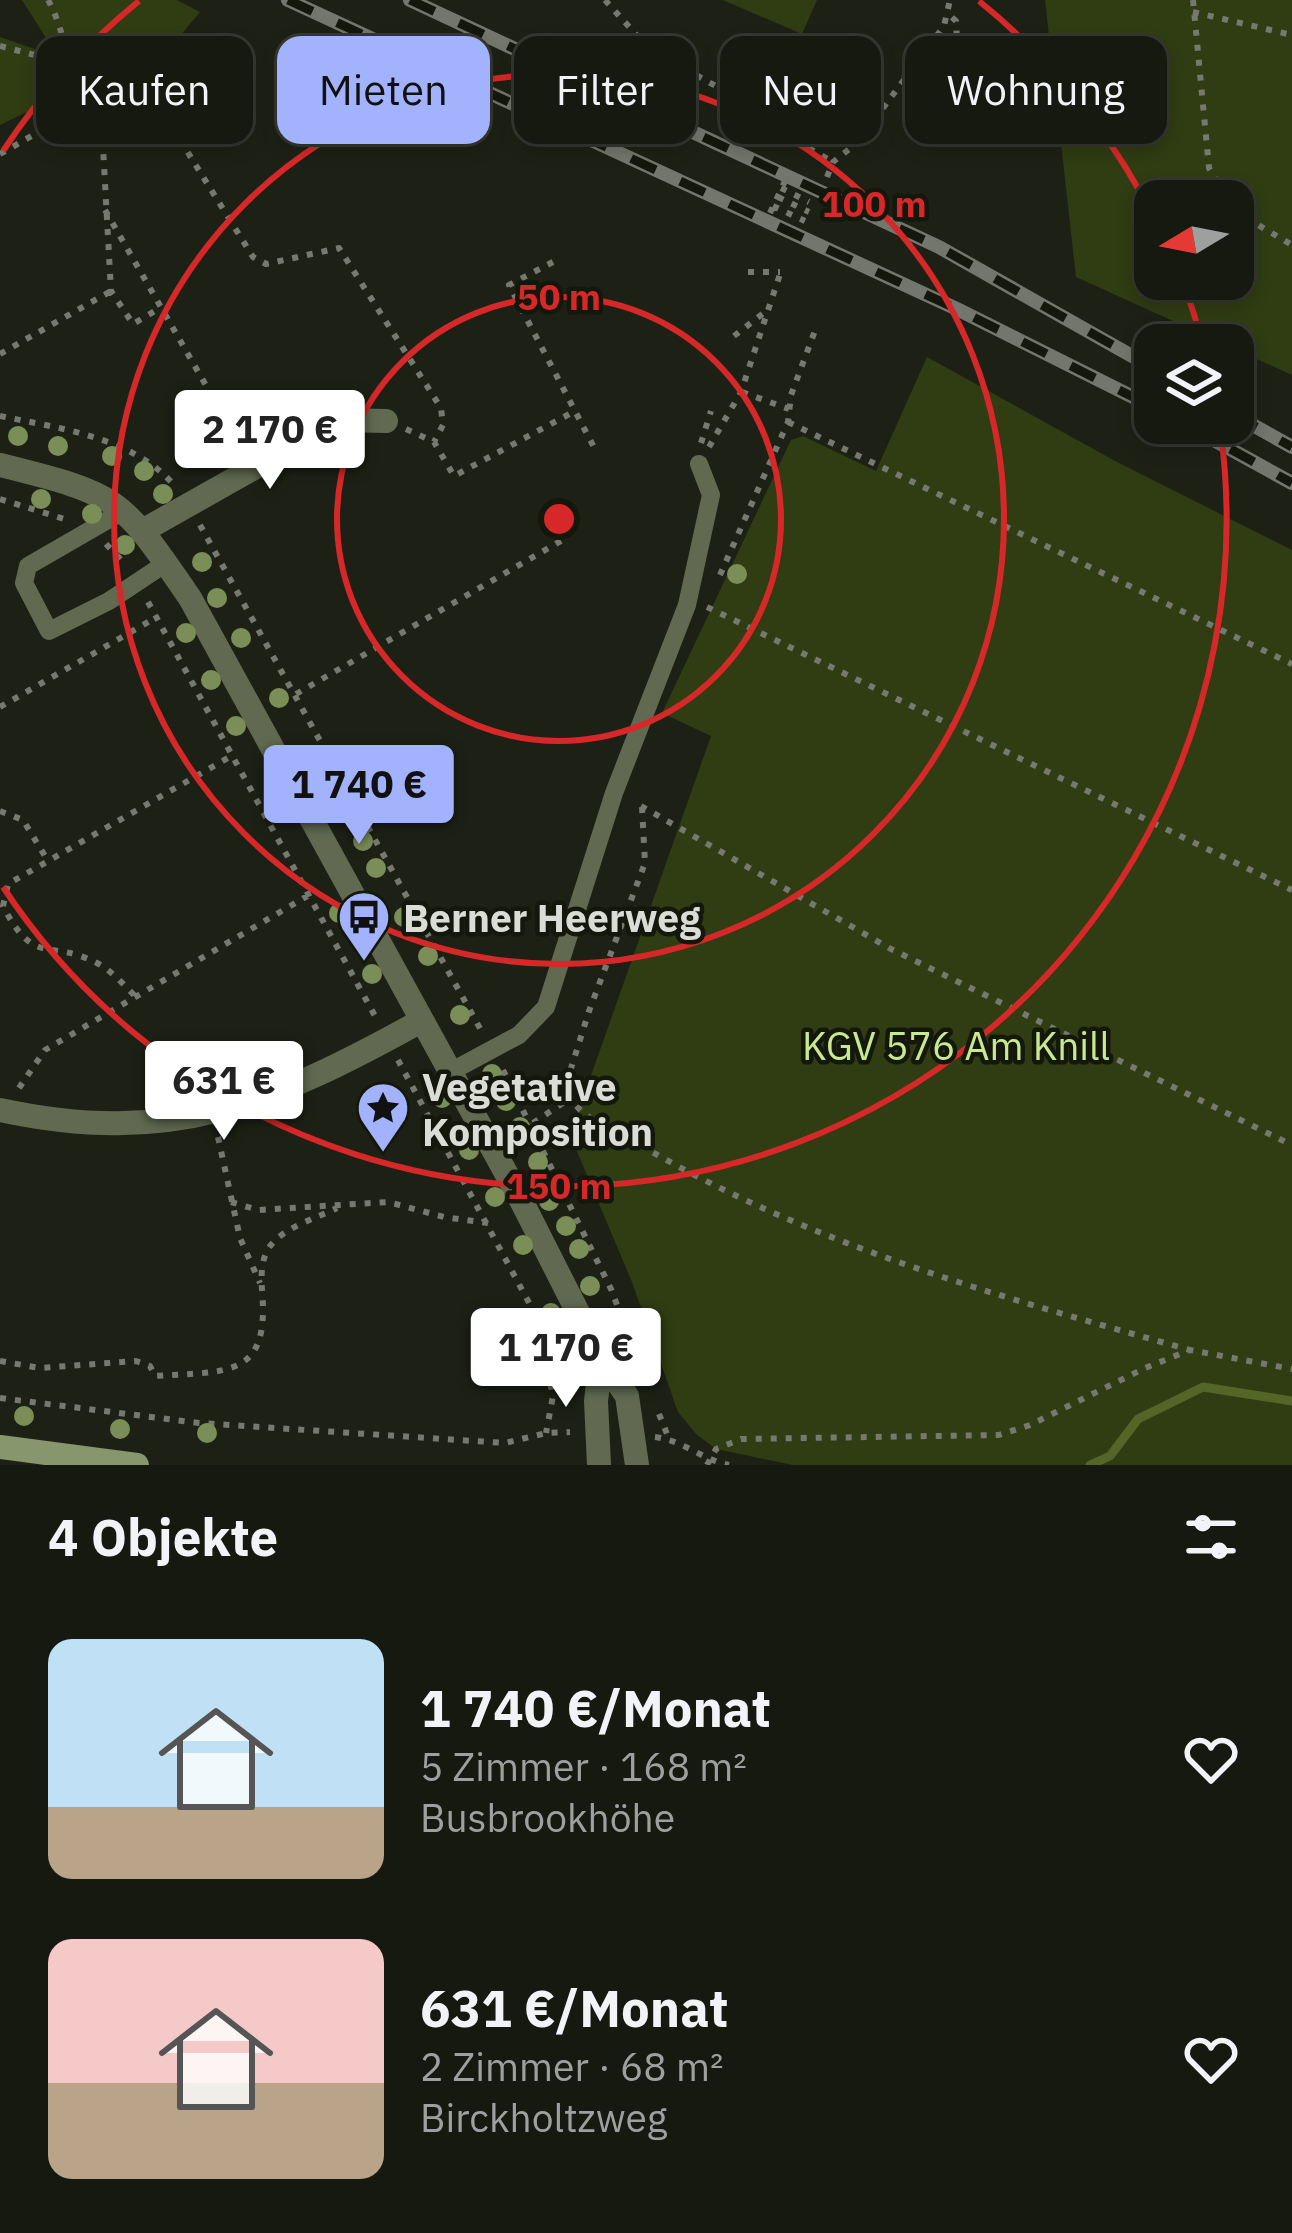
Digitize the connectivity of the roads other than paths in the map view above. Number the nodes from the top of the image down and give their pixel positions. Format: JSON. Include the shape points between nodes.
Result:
{"nodes":[{"id":1,"x":386,"y":421,"type":"road end"},
{"id":2,"x":700,"y":464,"type":"road end"},
{"id":3,"x":0,"y":465,"type":"edge"},
{"id":4,"x":125,"y":509,"type":"junction"},
{"id":5,"x":144,"y":530,"type":"junction"},
{"id":6,"x":166,"y":563,"type":"junction"},
{"id":7,"x":421,"y":1021,"type":"junction"},
{"id":8,"x":450,"y":1072,"type":"junction"},
{"id":9,"x":2,"y":1111,"type":"edge"},
{"id":10,"x":601,"y":1358,"type":"junction"},
{"id":11,"x":0,"y":1447,"type":"edge"},
{"id":12,"x":137,"y":1465,"type":"edge"},
{"id":13,"x":599,"y":1465,"type":"edge"},
{"id":14,"x":637,"y":1465,"type":"edge"}],
"edges":[{"from":1,"to":5,"type":"street","via":[[339,420]]},
{"from":2,"to":8,"type":"lane","via":[[711,495],[687,605],[614,793],[546,1006],[520,1035]]},
{"from":3,"to":4,"type":"street","via":[[86,486]]},
{"from":4,"to":5,"type":"street"},
{"from":4,"to":6,"type":"lane","via":[[28,566],[24,583],[49,631]]},
{"from":5,"to":6,"type":"street"},
{"from":6,"to":7,"type":"street"},
{"from":7,"to":8,"type":"street"},
{"from":7,"to":9,"type":"street","via":[[262,1100],[214,1114],[72,1124]]},
{"from":8,"to":10,"type":"street"},
{"from":10,"to":13,"type":"street"},
{"from":10,"to":14,"type":"street","via":[[627,1396]]},
{"from":11,"to":12,"type":"main road"}]}
